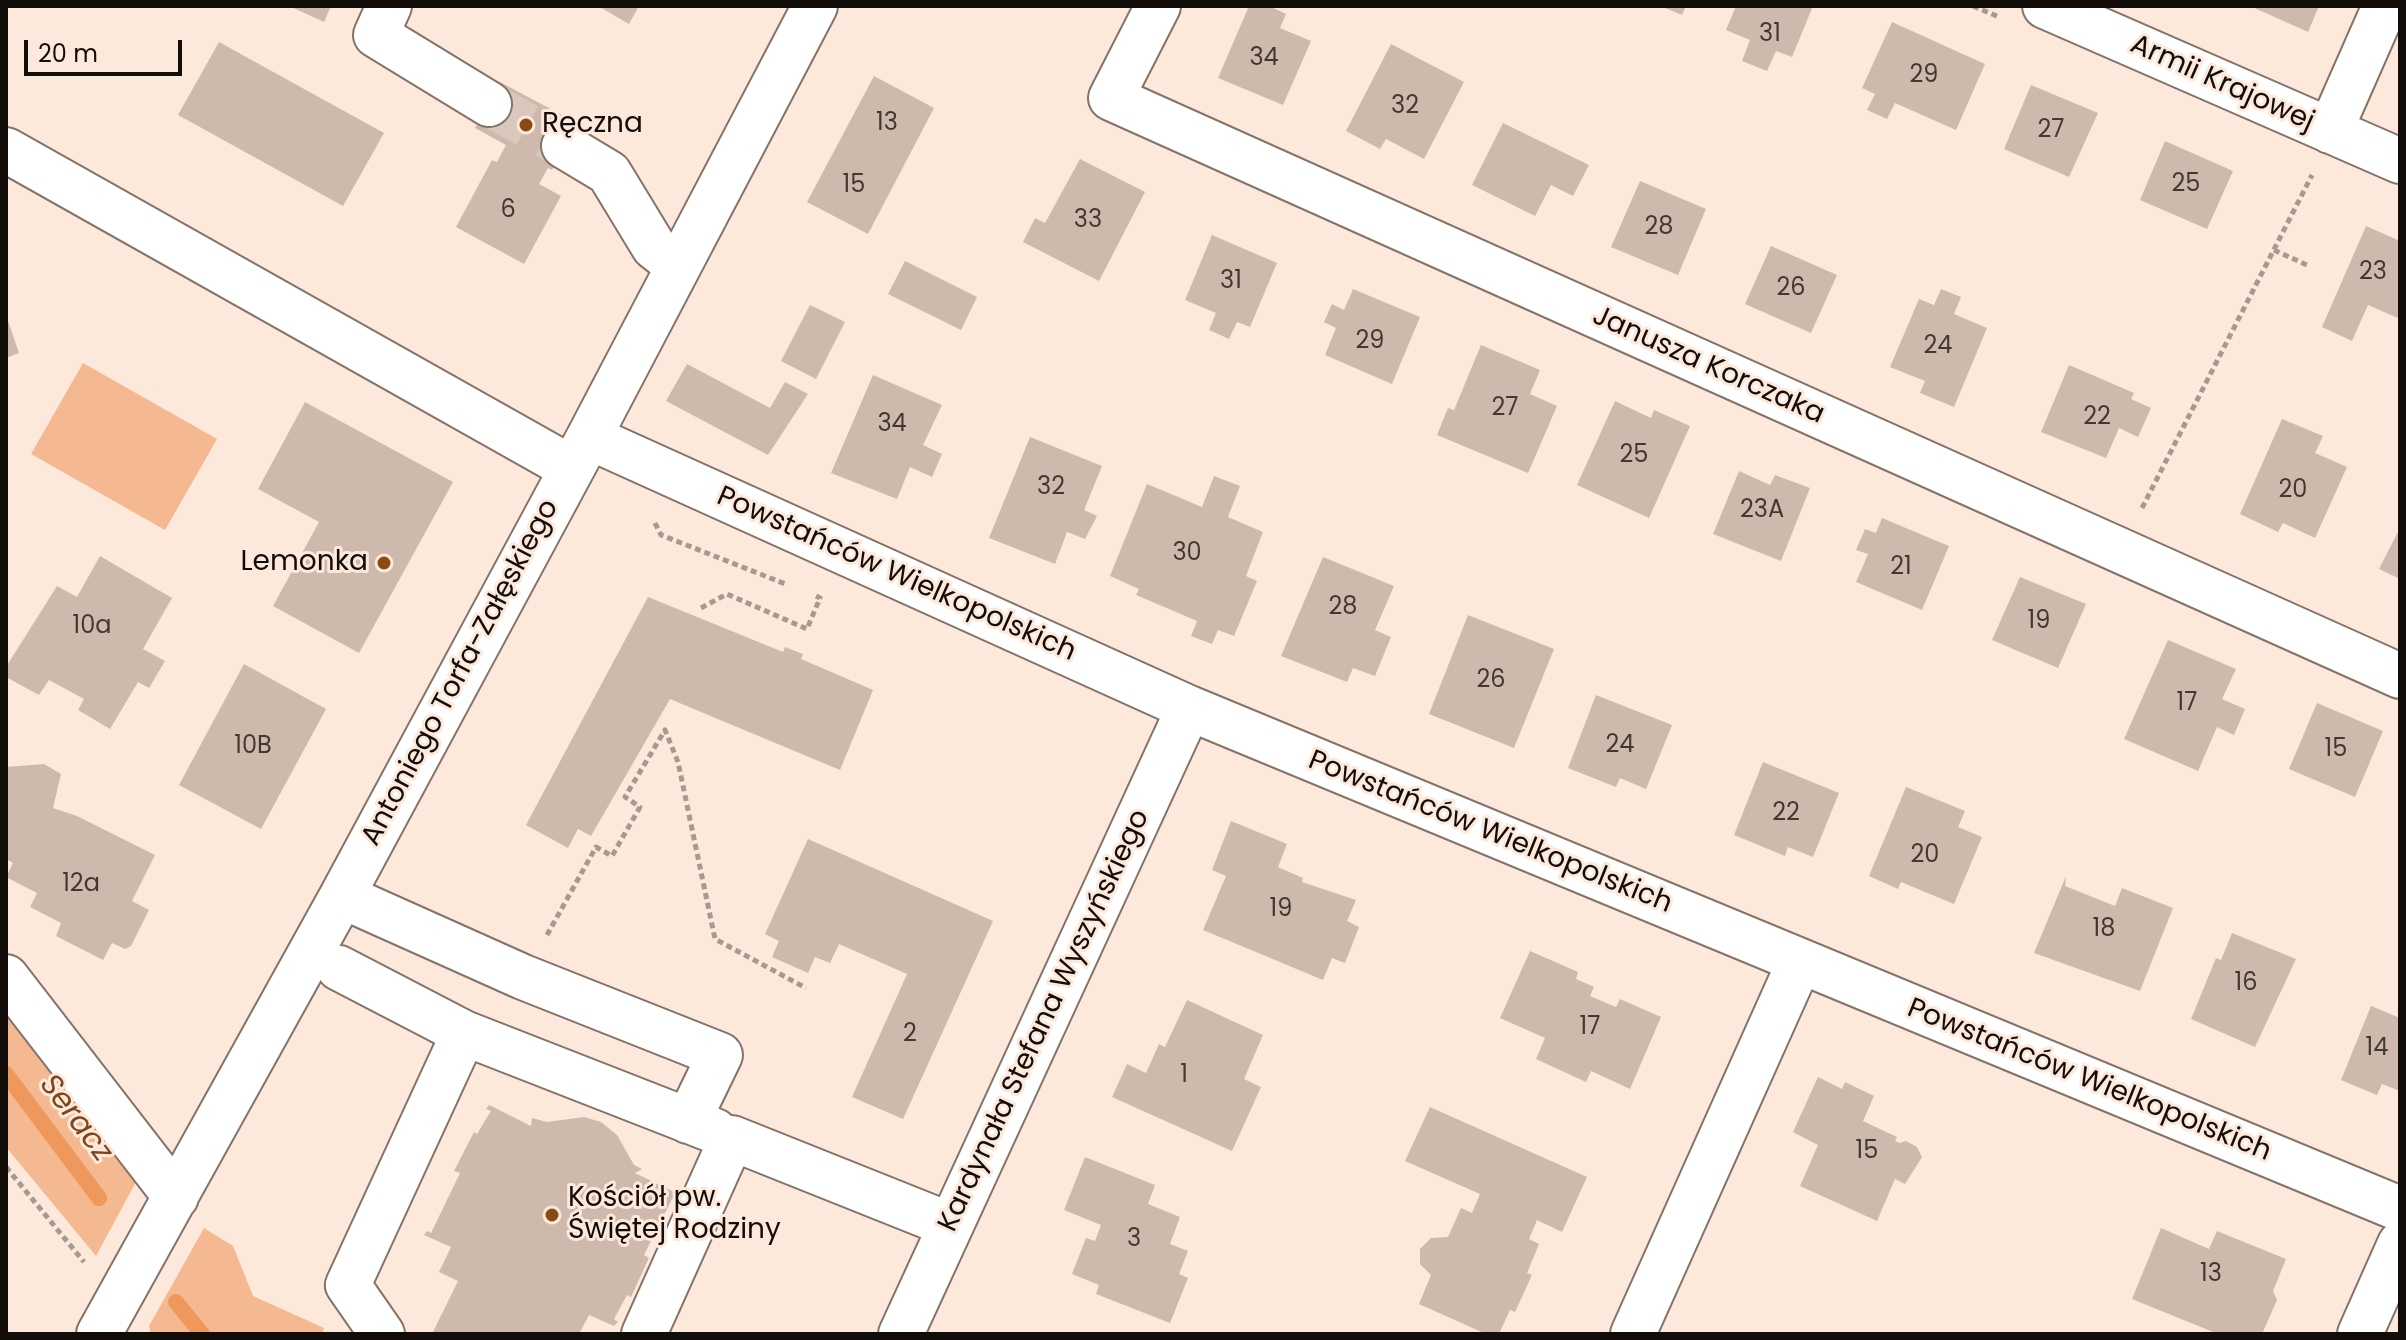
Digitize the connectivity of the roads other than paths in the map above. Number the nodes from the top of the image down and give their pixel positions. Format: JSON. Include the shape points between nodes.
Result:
{"nodes":[{"id":1,"x":389,"y":6,"type":"edge"},
{"id":2,"x":815,"y":6,"type":"edge"},
{"id":3,"x":1158,"y":6,"type":"edge"},
{"id":4,"x":2045,"y":6,"type":"edge"},
{"id":5,"x":2385,"y":6,"type":"edge"},
{"id":6,"x":489,"y":104,"type":"tunnel mouth"},
{"id":7,"x":564,"y":146,"type":"tunnel mouth"},
{"id":8,"x":6,"y":150,"type":"edge"},
{"id":9,"x":2323,"y":150,"type":"junction"},
{"id":10,"x":2400,"y":161,"type":"edge"},
{"id":11,"x":677,"y":265,"type":"junction"},
{"id":12,"x":580,"y":453,"type":"junction"},
{"id":13,"x":2400,"y":676,"type":"edge"},
{"id":14,"x":1189,"y":708,"type":"junction"},
{"id":15,"x":342,"y":896,"type":"junction"},
{"id":16,"x":1800,"y":961,"type":"junction"},
{"id":17,"x":339,"y":968,"type":"dead end"},
{"id":18,"x":6,"y":977,"type":"edge"},
{"id":19,"x":464,"y":1033,"type":"junction"},
{"id":20,"x":688,"y":1121,"type":"junction"},
{"id":21,"x":732,"y":1138,"type":"junction"},
{"id":22,"x":176,"y":1197,"type":"junction"},
{"id":23,"x":2400,"y":1209,"type":"edge"},
{"id":24,"x":950,"y":1225,"type":"junction"},
{"id":25,"x":2400,"y":1244,"type":"edge"},
{"id":26,"x":99,"y":1334,"type":"edge"},
{"id":27,"x":382,"y":1334,"type":"edge"},
{"id":28,"x":644,"y":1334,"type":"edge"},
{"id":29,"x":901,"y":1334,"type":"edge"},
{"id":30,"x":1633,"y":1334,"type":"edge"},
{"id":31,"x":2360,"y":1334,"type":"edge"}],
"edges":[{"from":1,"to":6,"type":"street","via":[[376,35]]},
{"from":2,"to":11,"type":"street","name":"Antoniego Torfa-Załęskiego"},
{"from":3,"to":13,"type":"street","name":"Janusza Korczaka","via":[[1111,98]]},
{"from":4,"to":9,"type":"street","name":"Armii Krajowej"},
{"from":5,"to":9,"type":"street"},
{"from":7,"to":11,"type":"street","via":[[609,173],[654,247]]},
{"from":8,"to":12,"type":"street","name":"Powstańców Wielkopolskich"},
{"from":9,"to":10,"type":"street","name":"Armii Krajowej"},
{"from":11,"to":12,"type":"street","name":"Antoniego Torfa-Załęskiego"},
{"from":12,"to":14,"type":"street","name":"Powstańców Wielkopolskich"},
{"from":12,"to":15,"type":"street","name":"Antoniego Torfa-Załęskiego"},
{"from":14,"to":16,"type":"street","name":"Powstańców Wielkopolskich"},
{"from":14,"to":24,"type":"street","name":"Kardynała Stefana Wyszyńskiego"},
{"from":15,"to":20,"type":"street","via":[[523,977],[720,1055]]},
{"from":15,"to":22,"type":"street","name":"Antoniego Torfa-Załęskiego"},
{"from":16,"to":23,"type":"street","name":"Powstańców Wielkopolskich"},
{"from":16,"to":30,"type":"street"},
{"from":17,"to":19,"type":"street"},
{"from":18,"to":22,"type":"street"},
{"from":19,"to":20,"type":"street"},
{"from":19,"to":27,"type":"street","via":[[348,1285]]},
{"from":20,"to":21,"type":"street"},
{"from":21,"to":24,"type":"street"},
{"from":21,"to":28,"type":"street"},
{"from":22,"to":26,"type":"street","name":"Antoniego Torfa-Załęskiego"},
{"from":24,"to":29,"type":"street","name":"Kardynała Stefana Wyszyńskiego"},
{"from":25,"to":31,"type":"street"}]}
